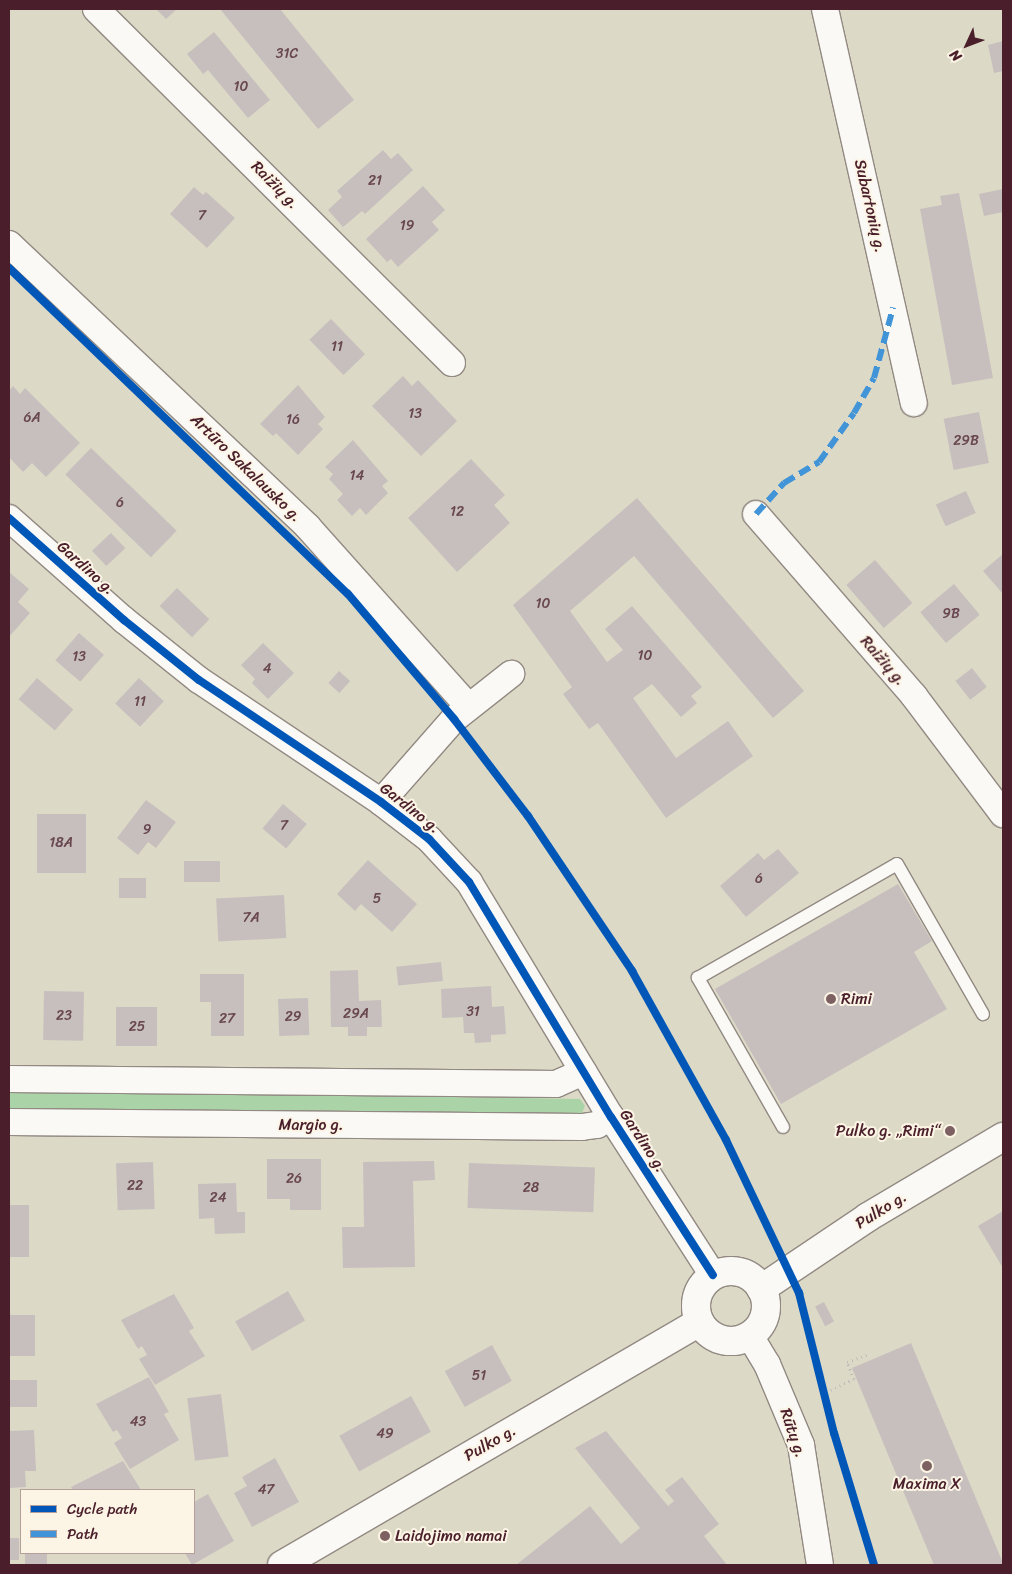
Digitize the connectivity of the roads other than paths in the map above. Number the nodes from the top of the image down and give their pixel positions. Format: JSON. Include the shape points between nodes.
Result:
{"nodes":[{"id":1,"x":96,"y":9,"type":"edge"},
{"id":2,"x":826,"y":9,"type":"edge"},
{"id":3,"x":9,"y":244,"type":"edge"},
{"id":4,"x":452,"y":363,"type":"dead end"},
{"id":5,"x":914,"y":402,"type":"dead end"},
{"id":6,"x":756,"y":514,"type":"dead end"},
{"id":7,"x":9,"y":518,"type":"edge"},
{"id":8,"x":511,"y":674,"type":"dead end"},
{"id":9,"x":469,"y":707,"type":"junction"},
{"id":10,"x":381,"y":802,"type":"junction"},
{"id":11,"x":1003,"y":814,"type":"edge"},
{"id":12,"x":983,"y":1014,"type":"dead end"},
{"id":13,"x":583,"y":1072,"type":"junction"},
{"id":14,"x":9,"y":1079,"type":"edge"},
{"id":15,"x":611,"y":1117,"type":"junction"},
{"id":16,"x":9,"y":1122,"type":"edge"},
{"id":17,"x":783,"y":1127,"type":"dead end"},
{"id":18,"x":1003,"y":1137,"type":"edge"},
{"id":19,"x":713,"y":1276,"type":"junction"},
{"id":20,"x":761,"y":1289,"type":"junction"},
{"id":21,"x":699,"y":1322,"type":"junction"},
{"id":22,"x":750,"y":1336,"type":"junction"},
{"id":23,"x":282,"y":1565,"type":"edge"},
{"id":24,"x":820,"y":1565,"type":"edge"}],
"edges":[{"from":1,"to":4,"type":"street","name":"Raižių g."},
{"from":2,"to":5,"type":"street","name":"Subartonių g."},
{"from":3,"to":9,"type":"street","name":"Artūro Sakalausko g.","via":[[308,527]]},
{"from":6,"to":11,"type":"street","name":"Raižių g.","via":[[914,696]]},
{"from":7,"to":10,"type":"street","name":"Gardino g.","via":[[124,620],[199,680]]},
{"from":8,"to":9,"type":"street"},
{"from":9,"to":10,"type":"street","via":[[454,719]]},
{"from":10,"to":13,"type":"street","name":"Gardino g.","via":[[429,839],[469,882]]},
{"from":12,"to":17,"type":"lane","via":[[897,864],[698,978]]},
{"from":13,"to":14,"type":"street","via":[[556,1084]]},
{"from":13,"to":15,"type":"street","name":"Gardino g."},
{"from":15,"to":16,"type":"street","name":"Margio g.","via":[[597,1125],[582,1127]]},
{"from":15,"to":19,"type":"street","name":"Gardino g."},
{"from":18,"to":20,"type":"main road","name":"Pulko g.","via":[[868,1217]]},
{"from":19,"to":20,"type":"main road","via":[[729,1271],[745,1274]]},
{"from":19,"to":21,"type":"main road","via":[[704,1282],[695,1302]]},
{"from":20,"to":22,"type":"main road","via":[[766,1310],[764,1320]]},
{"from":21,"to":22,"type":"main road","via":[[706,1332],[722,1340],[739,1341]]},
{"from":21,"to":23,"type":"main road","name":"Pulko g."},
{"from":22,"to":24,"type":"street","name":"Rūtų g.","via":[[767,1364],[801,1445]]}]}
